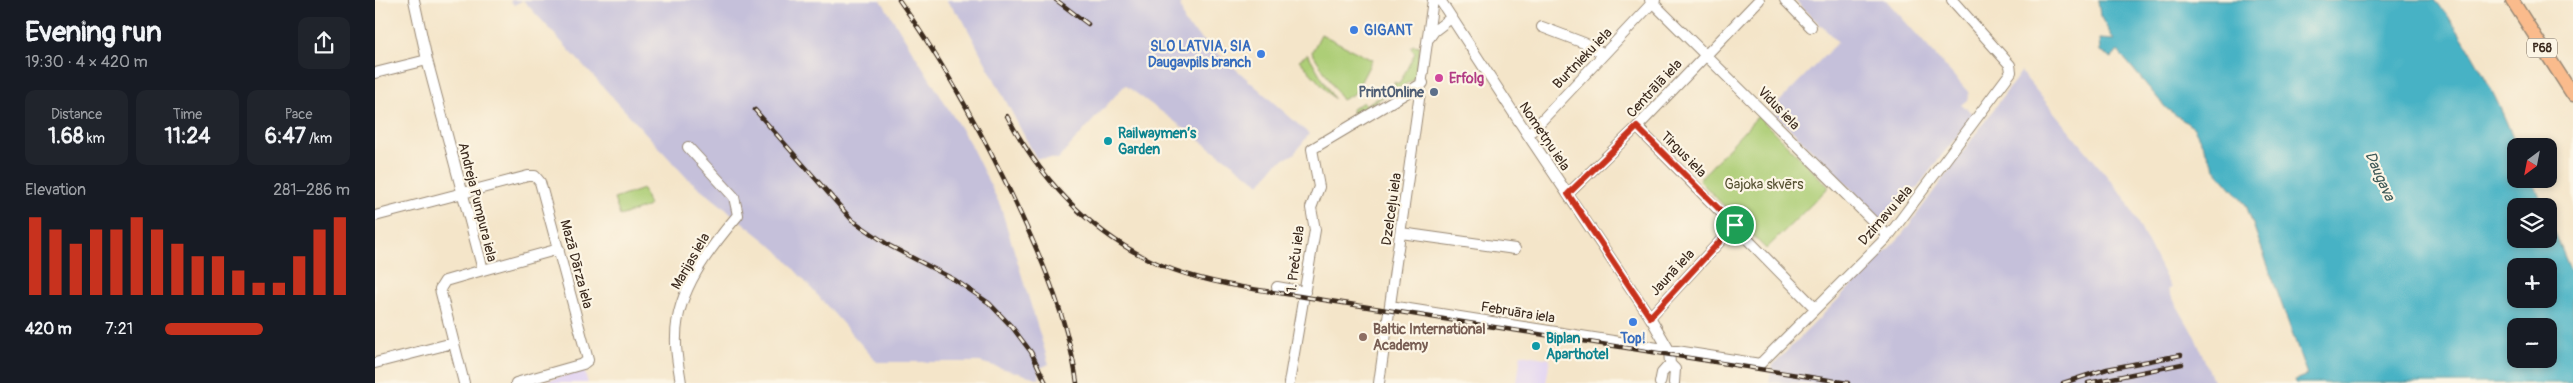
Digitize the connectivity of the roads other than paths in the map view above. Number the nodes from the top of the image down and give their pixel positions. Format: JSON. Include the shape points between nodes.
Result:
{"nodes":[{"id":1,"x":414,"y":0,"type":"edge"},
{"id":2,"x":1433,"y":0,"type":"edge"},
{"id":3,"x":1441,"y":0,"type":"edge"},
{"id":4,"x":1759,"y":0,"type":"edge"},
{"id":5,"x":1785,"y":0,"type":"edge"},
{"id":6,"x":1952,"y":0,"type":"edge"},
{"id":7,"x":2512,"y":0,"type":"edge"},
{"id":8,"x":1653,"y":1,"type":"edge"},
{"id":9,"x":1451,"y":18,"type":"junction"},
{"id":10,"x":1543,"y":27,"type":"dead end"},
{"id":11,"x":1811,"y":27,"type":"dead end"},
{"id":12,"x":1429,"y":38,"type":"junction"},
{"id":13,"x":1604,"y":54,"type":"junction"},
{"id":14,"x":1706,"y":54,"type":"junction"},
{"id":15,"x":427,"y":60,"type":"junction"},
{"id":16,"x":375,"y":73,"type":"edge"},
{"id":17,"x":1423,"y":83,"type":"junction"},
{"id":18,"x":2573,"y":95,"type":"edge"},
{"id":19,"x":1637,"y":127,"type":"junction"},
{"id":20,"x":1528,"y":135,"type":"junction"},
{"id":21,"x":688,"y":146,"type":"dead end"},
{"id":22,"x":463,"y":193,"type":"junction"},
{"id":23,"x":1568,"y":194,"type":"junction"},
{"id":24,"x":375,"y":216,"type":"edge"},
{"id":25,"x":1735,"y":225,"type":"junction"},
{"id":26,"x":1401,"y":233,"type":"junction"},
{"id":27,"x":1888,"y":236,"type":"junction"},
{"id":28,"x":559,"y":249,"type":"junction"},
{"id":29,"x":1515,"y":249,"type":"dead end"},
{"id":30,"x":483,"y":270,"type":"junction"},
{"id":31,"x":1277,"y":287,"type":"dead end"},
{"id":32,"x":1305,"y":292,"type":"junction"},
{"id":33,"x":1390,"y":306,"type":"junction"},
{"id":34,"x":1815,"y":308,"type":"junction"},
{"id":35,"x":1650,"y":317,"type":"junction"},
{"id":36,"x":453,"y":343,"type":"junction"},
{"id":37,"x":1669,"y":350,"type":"junction"},
{"id":38,"x":375,"y":363,"type":"edge"},
{"id":39,"x":1670,"y":364,"type":"junction"},
{"id":40,"x":1760,"y":364,"type":"joint"},
{"id":41,"x":464,"y":383,"type":"edge"},
{"id":42,"x":516,"y":383,"type":"edge"},
{"id":43,"x":681,"y":383,"type":"edge"},
{"id":44,"x":1289,"y":383,"type":"edge"},
{"id":45,"x":1379,"y":383,"type":"edge"},
{"id":46,"x":1660,"y":383,"type":"edge"},
{"id":47,"x":1674,"y":383,"type":"edge"}],
"edges":[{"from":1,"to":15,"type":"street","name":"Andreja Pumpura iela"},
{"from":2,"to":12,"type":"street","name":"Dzelceļu iela"},
{"from":3,"to":9,"type":"street","name":"Nometņu iela"},
{"from":4,"to":14,"type":"street","name":"Centrālā iela"},
{"from":5,"to":11,"type":"street"},
{"from":6,"to":27,"type":"street","name":"Dzirnavu iela","via":[[2011,69]]},
{"from":7,"to":18,"type":"main road","number":"P68"},
{"from":8,"to":13,"type":"street","name":"Burtnieku iela"},
{"from":8,"to":14,"type":"street","name":"Vidus iela"},
{"from":9,"to":12,"type":"street"},
{"from":9,"to":20,"type":"street","name":"Nometņu iela"},
{"from":10,"to":13,"type":"street"},
{"from":12,"to":17,"type":"street","name":"Dzelceļu iela"},
{"from":13,"to":20,"type":"street","name":"Burtnieku iela"},
{"from":14,"to":19,"type":"street","name":"Centrālā iela"},
{"from":14,"to":27,"type":"street","name":"Vidus iela"},
{"from":15,"to":16,"type":"street"},
{"from":15,"to":22,"type":"street","name":"Andreja Pumpura iela"},
{"from":17,"to":26,"type":"street","name":"Dzelceļu iela"},
{"from":17,"to":32,"type":"street","name":"1. Preču iela","via":[[1312,149],[1319,186],[1311,208],[1315,230]]},
{"from":19,"to":23,"type":"street","name":"Centrālā iela"},
{"from":19,"to":25,"type":"street","name":"Tirgus iela"},
{"from":20,"to":23,"type":"street","name":"Nometņu iela"},
{"from":21,"to":43,"type":"street","name":"Marijas iela","via":[[735,197],[738,215],[715,243],[681,306],[675,337]]},
{"from":22,"to":24,"type":"street"},
{"from":22,"to":28,"type":"street","name":"Mazā Dārza iela","via":[[535,176],[540,182]]},
{"from":22,"to":30,"type":"street","name":"Andreja Pumpura iela"},
{"from":23,"to":35,"type":"street","name":"Nometņu iela"},
{"from":25,"to":34,"type":"street","name":"Tirgus iela"},
{"from":25,"to":35,"type":"street","name":"Jaunā iela"},
{"from":26,"to":29,"type":"street"},
{"from":26,"to":33,"type":"street","name":"Dzelceļu iela"},
{"from":27,"to":34,"type":"street","name":"Dzirnavu iela"},
{"from":28,"to":30,"type":"street"},
{"from":28,"to":42,"type":"street","name":"Mazā Dārza iela","via":[[587,360],[583,364]]},
{"from":30,"to":36,"type":"street","name":"Andreja Pumpura iela","via":[[445,281],[440,289]]},
{"from":31,"to":32,"type":"street"},
{"from":32,"to":44,"type":"street","name":"1. Preču iela"},
{"from":33,"to":37,"type":"street","name":"Februāra iela"},
{"from":33,"to":45,"type":"street","name":"Dzelceļu iela"},
{"from":34,"to":40,"type":"street","name":"Dzirnavu iela"},
{"from":35,"to":37,"type":"street","name":"Nometņu iela"},
{"from":36,"to":38,"type":"street"},
{"from":36,"to":41,"type":"street","name":"Andreja Pumpura iela"},
{"from":37,"to":39,"type":"street","name":"Nometņu iela"},
{"from":37,"to":40,"type":"street","name":"Februāra iela"},
{"from":39,"to":46,"type":"street","via":[[1662,373]]},
{"from":39,"to":47,"type":"street","name":"Nometņu iela","via":[[1675,370]]}]}
